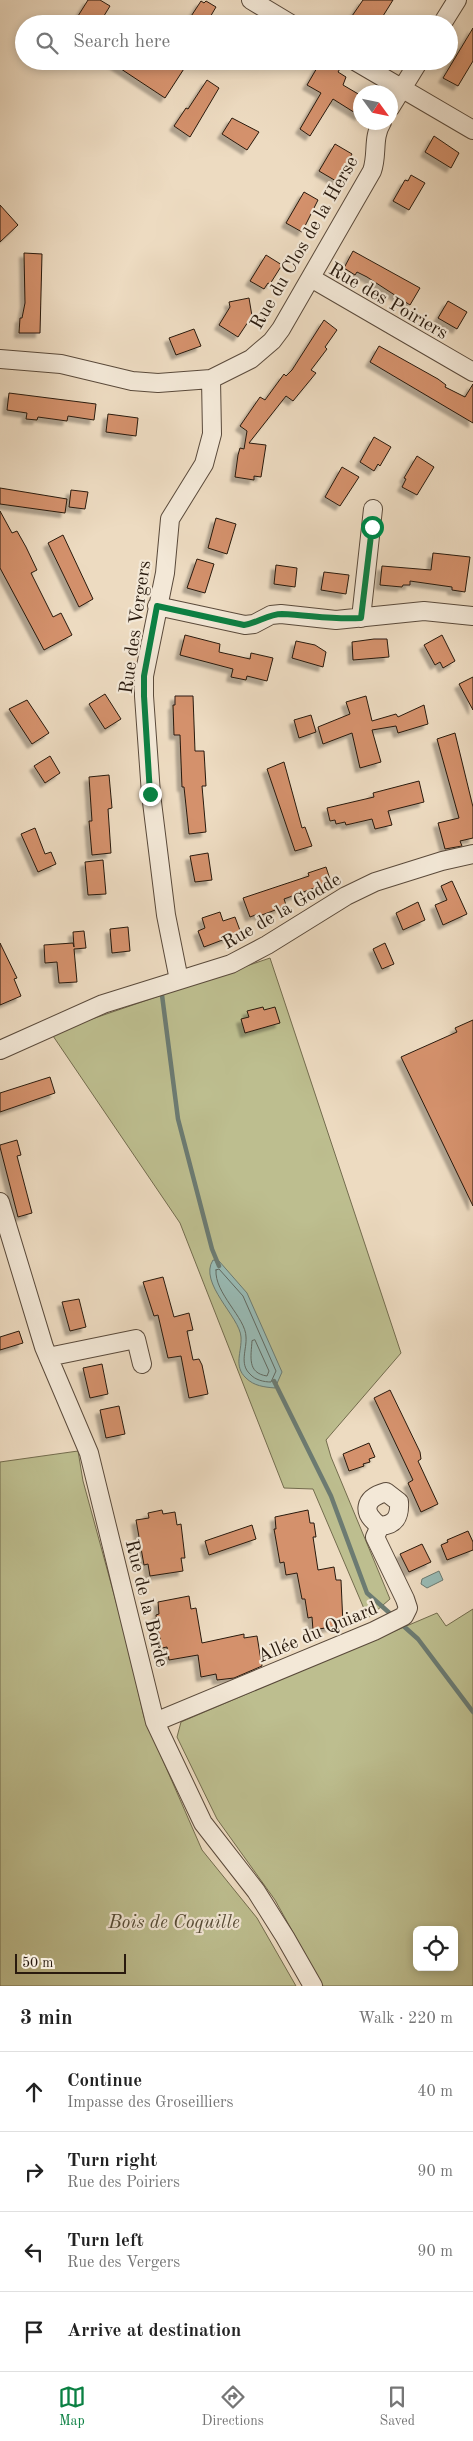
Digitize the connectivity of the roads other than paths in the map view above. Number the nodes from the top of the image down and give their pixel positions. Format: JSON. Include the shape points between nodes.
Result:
{"nodes":[{"id":1,"x":251,"y":0,"type":"edge"},
{"id":2,"x":457,"y":0,"type":"edge"},
{"id":3,"x":276,"y":15,"type":"edge"},
{"id":4,"x":448,"y":15,"type":"edge"},
{"id":5,"x":370,"y":70,"type":"edge"},
{"id":6,"x":414,"y":70,"type":"edge"},
{"id":7,"x":402,"y":89,"type":"junction"},
{"id":8,"x":398,"y":95,"type":"edge"},
{"id":9,"x":379,"y":130,"type":"edge"},
{"id":10,"x":473,"y":130,"type":"edge"},
{"id":11,"x":310,"y":278,"type":"junction"},
{"id":12,"x":0,"y":359,"type":"edge"},
{"id":13,"x":473,"y":372,"type":"edge"},
{"id":14,"x":211,"y":379,"type":"junction"},
{"id":15,"x":373,"y":510,"type":"dead end"},
{"id":16,"x":157,"y":606,"type":"junction"},
{"id":17,"x":473,"y":616,"type":"edge"},
{"id":18,"x":361,"y":618,"type":"junction"},
{"id":19,"x":473,"y":854,"type":"edge"},
{"id":20,"x":179,"y":980,"type":"junction"},
{"id":21,"x":0,"y":1050,"type":"edge"},
{"id":22,"x":0,"y":1202,"type":"edge"},
{"id":23,"x":48,"y":1357,"type":"junction"},
{"id":24,"x":142,"y":1364,"type":"dead end"},
{"id":25,"x":380,"y":1526,"type":"dead end"},
{"id":26,"x":155,"y":1722,"type":"junction"},
{"id":27,"x":313,"y":1986,"type":"edge"}],
"edges":[{"from":1,"to":3,"type":"street"},
{"from":2,"to":4,"type":"street"},
{"from":5,"to":7,"type":"street"},
{"from":6,"to":7,"type":"street"},
{"from":7,"to":8,"type":"street"},
{"from":7,"to":10,"type":"street"},
{"from":9,"to":11,"type":"street","name":"Rue du Clos de la Herse","via":[[372,171]]},
{"from":11,"to":13,"type":"street","name":"Rue des Poiriers"},
{"from":11,"to":14,"type":"street","name":"Rue du Clos de la Herse","via":[[272,341],[251,359]]},
{"from":12,"to":14,"type":"street","name":"Rue du Clos de la Herse","via":[[61,364],[141,382]]},
{"from":14,"to":16,"type":"street","name":"Rue des Vergers","via":[[212,434],[204,464],[170,519],[165,573]]},
{"from":15,"to":18,"type":"street"},
{"from":16,"to":18,"type":"street","via":[[244,625],[281,614],[336,620]]},
{"from":16,"to":20,"type":"street","name":"Rue des Vergers","via":[[144,676],[144,696],[150,794],[166,915]]},
{"from":17,"to":18,"type":"street","via":[[424,611]]},
{"from":19,"to":20,"type":"street","name":"Rue de la Godde","via":[[375,882],[231,964]]},
{"from":20,"to":21,"type":"street","name":"Rue de la Godde","via":[[103,1004]]},
{"from":22,"to":23,"type":"street","name":"Rue de la Borde"},
{"from":23,"to":24,"type":"street","via":[[136,1339]]},
{"from":23,"to":26,"type":"street","name":"Rue de la Borde","via":[[88,1453]]},
{"from":25,"to":26,"type":"street","name":"Allée du Quiard","via":[[376,1537],[408,1608],[398,1620]]},
{"from":26,"to":27,"type":"street","name":"Rue de la Borde","via":[[203,1822],[256,1892]]}]}
